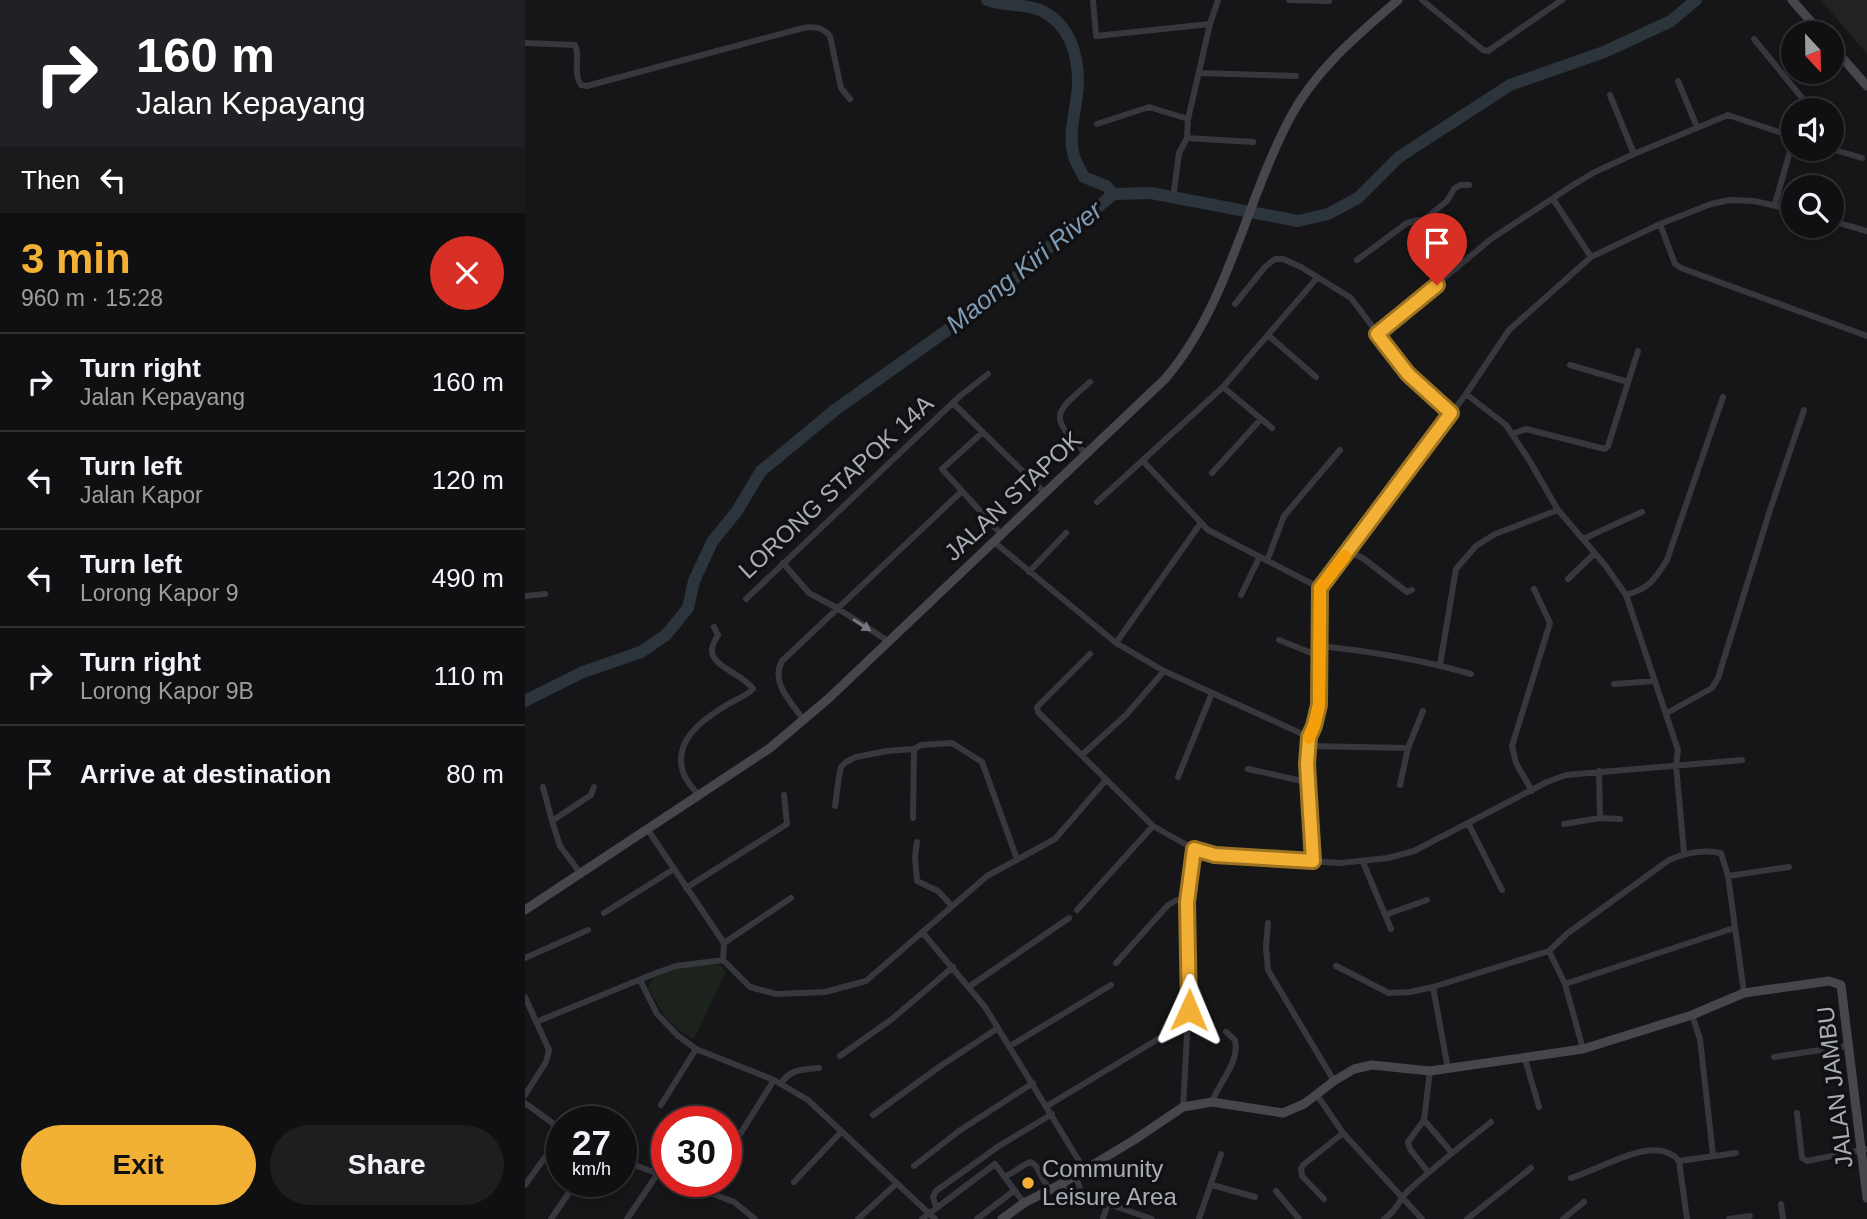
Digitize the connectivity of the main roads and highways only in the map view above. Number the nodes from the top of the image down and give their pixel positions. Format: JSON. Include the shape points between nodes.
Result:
{"nodes":[{"id":1,"x":1398,"y":0,"type":"edge"},
{"id":2,"x":1792,"y":0,"type":"edge"},
{"id":3,"x":1810,"y":21,"type":"edge"},
{"id":4,"x":1845,"y":61,"type":"edge"},
{"id":5,"x":1867,"y":86,"type":"edge"},
{"id":6,"x":525,"y":910,"type":"edge"},
{"id":7,"x":1865,"y":1150,"type":"edge"},
{"id":8,"x":1867,"y":1198,"type":"edge"},
{"id":9,"x":1002,"y":1219,"type":"edge"}],
"edges":[{"from":1,"to":6,"type":"main road","name":"JALAN STAPOK","via":[[1347,44],[1292,115],[1220,286],[1174,369],[828,699],[769,748]]},
{"from":2,"to":3,"type":"main road"},
{"from":4,"to":5,"type":"main road"},
{"from":7,"to":8,"type":"main road","name":"JALAN JAMBU"},
{"from":7,"to":9,"type":"main road","name":"JALAN JAMBU","via":[[1841,985],[1829,981],[1744,993],[1692,1015],[1583,1049],[1430,1071],[1372,1065],[1354,1069],[1283,1113],[1212,1102],[1183,1107]]}]}
